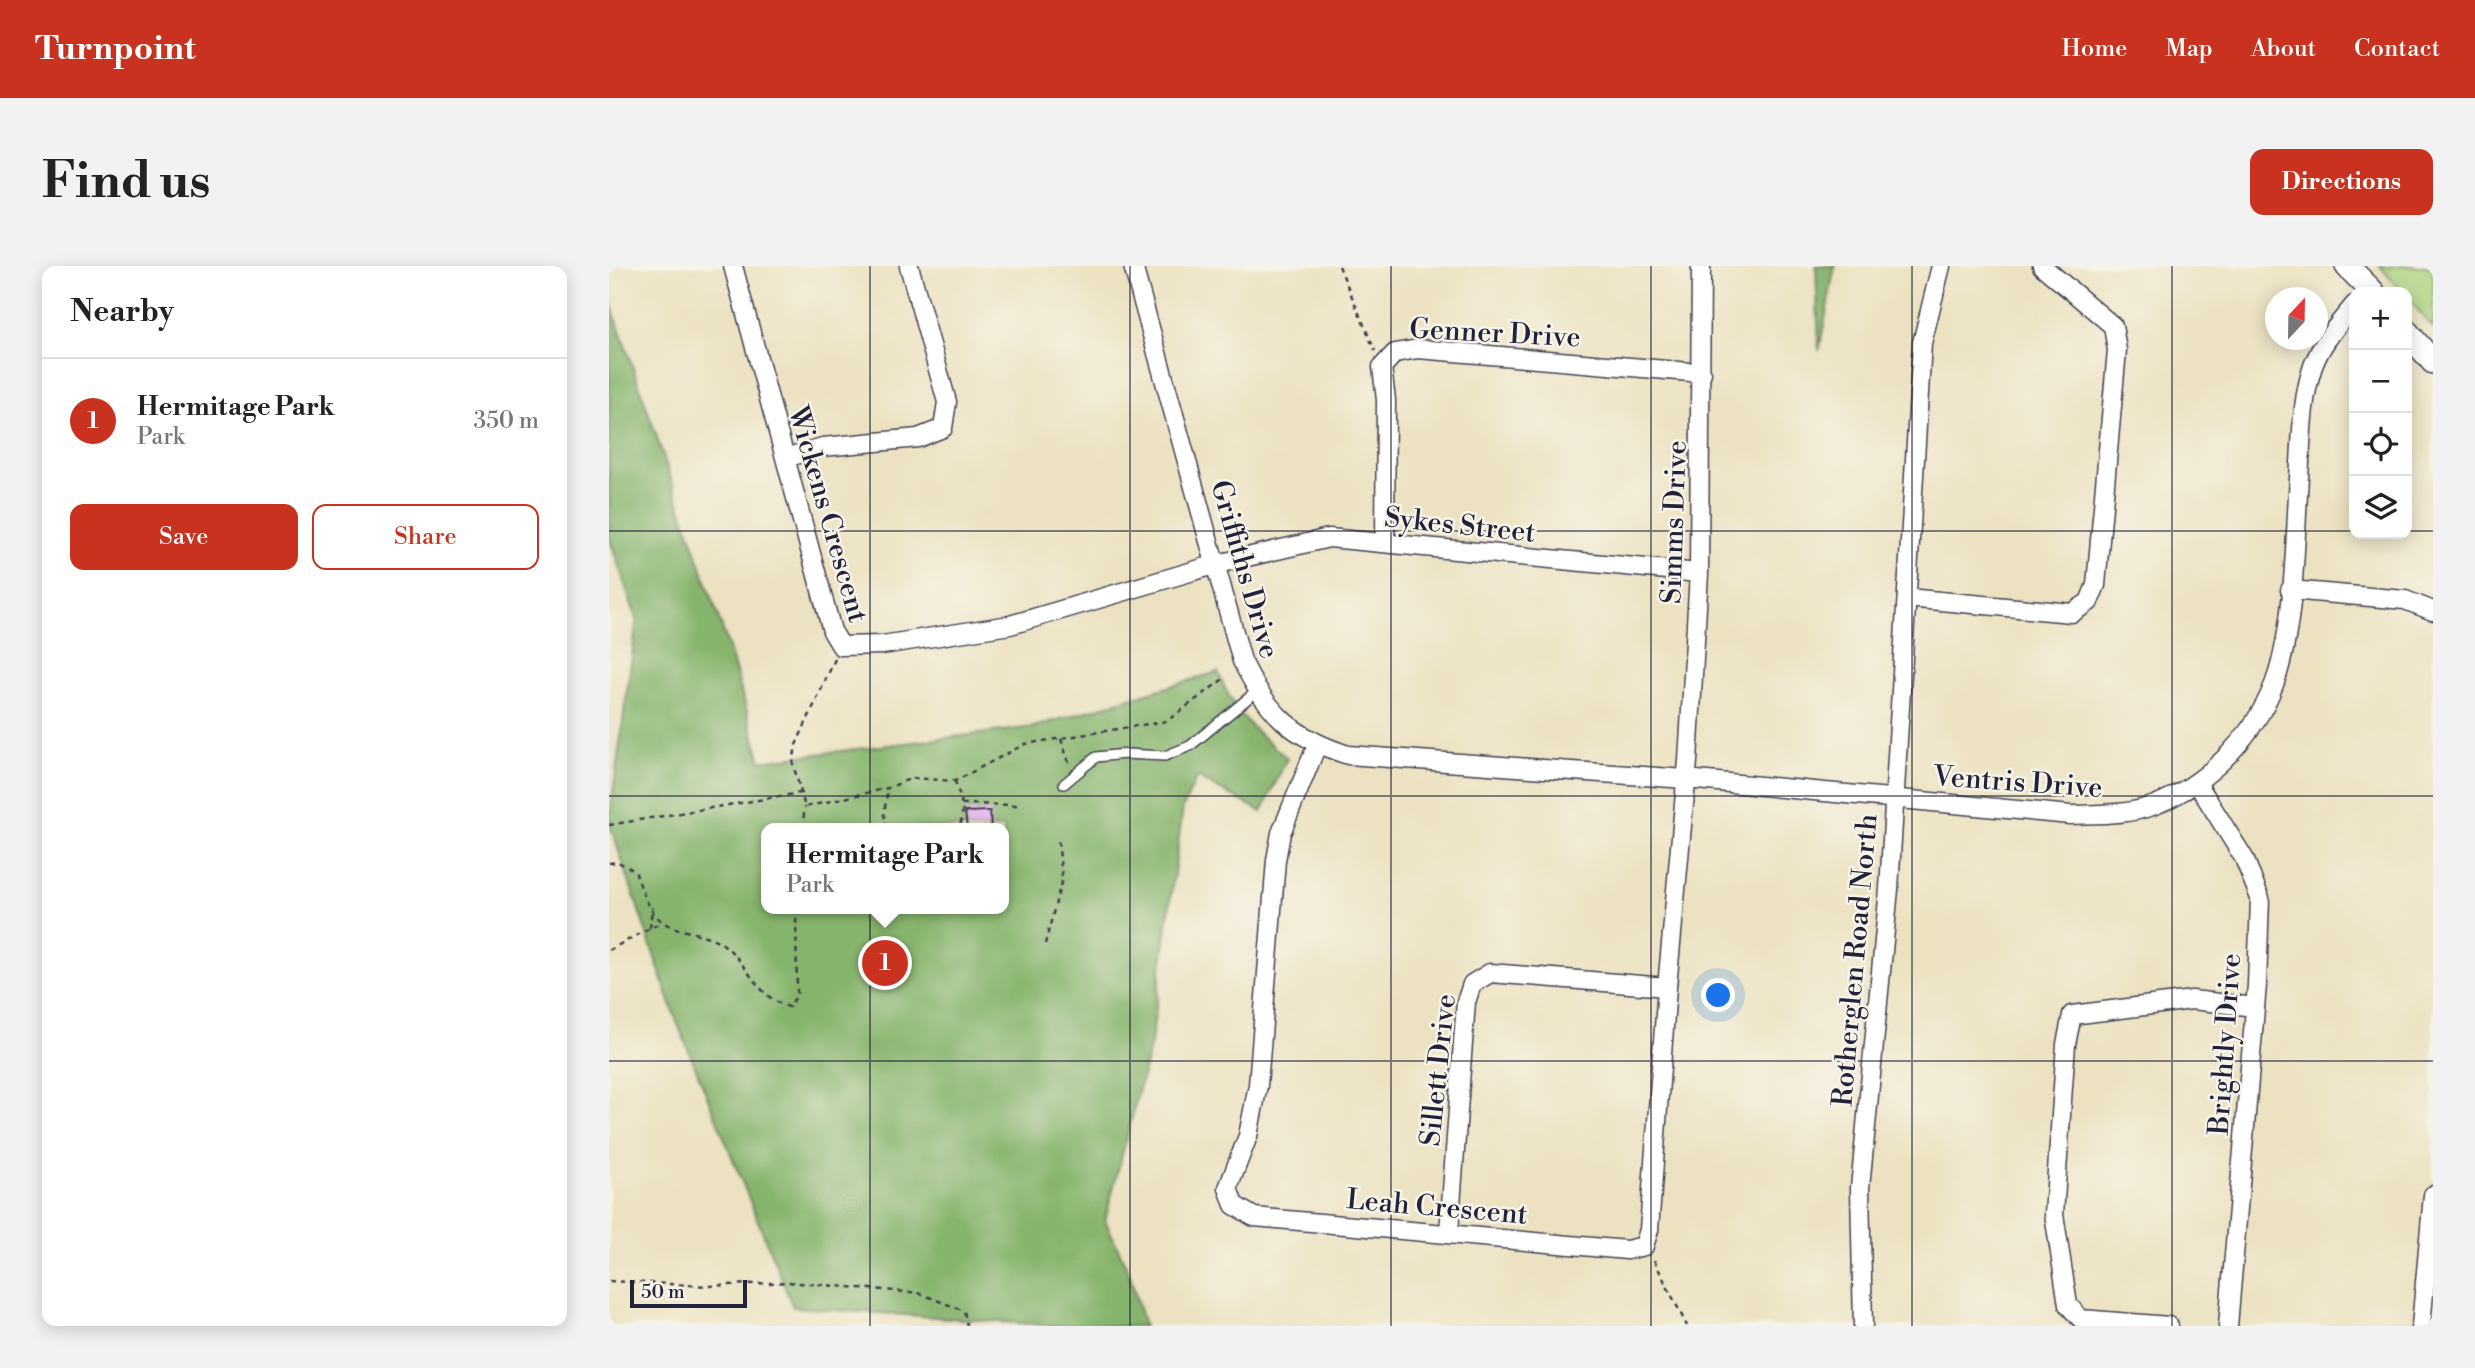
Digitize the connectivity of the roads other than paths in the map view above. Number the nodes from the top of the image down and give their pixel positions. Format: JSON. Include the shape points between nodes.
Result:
{"nodes":[{"id":1,"x":733,"y":266,"type":"edge"},
{"id":2,"x":909,"y":266,"type":"edge"},
{"id":3,"x":1133,"y":266,"type":"edge"},
{"id":4,"x":1701,"y":266,"type":"edge"},
{"id":5,"x":1941,"y":266,"type":"edge"},
{"id":6,"x":2042,"y":266,"type":"edge"},
{"id":7,"x":2347,"y":266,"type":"edge"},
{"id":8,"x":2360,"y":287,"type":"edge"},
{"id":9,"x":2349,"y":313,"type":"edge"},
{"id":10,"x":2412,"y":337,"type":"edge"},
{"id":11,"x":2433,"y":362,"type":"edge"},
{"id":12,"x":1702,"y":373,"type":"junction"},
{"id":13,"x":785,"y":458,"type":"junction"},
{"id":14,"x":1385,"y":542,"type":"junction"},
{"id":15,"x":1217,"y":564,"type":"junction"},
{"id":16,"x":1699,"y":573,"type":"junction"},
{"id":17,"x":2290,"y":590,"type":"junction"},
{"id":18,"x":1907,"y":598,"type":"junction"},
{"id":19,"x":2433,"y":611,"type":"edge"},
{"id":20,"x":1257,"y":691,"type":"junction"},
{"id":21,"x":1317,"y":745,"type":"junction"},
{"id":22,"x":1686,"y":779,"type":"junction"},
{"id":23,"x":2197,"y":783,"type":"junction"},
{"id":24,"x":1064,"y":784,"type":"dead end"},
{"id":25,"x":1894,"y":799,"type":"junction"},
{"id":26,"x":1667,"y":987,"type":"junction"},
{"id":27,"x":2255,"y":1007,"type":"junction"},
{"id":28,"x":2433,"y":1195,"type":"edge"},
{"id":29,"x":1449,"y":1232,"type":"junction"},
{"id":30,"x":1863,"y":1326,"type":"edge"},
{"id":31,"x":2169,"y":1326,"type":"edge"},
{"id":32,"x":2228,"y":1326,"type":"edge"},
{"id":33,"x":2421,"y":1326,"type":"edge"}],
"edges":[{"from":1,"to":13,"type":"street","name":"Wickens Crescent"},
{"from":2,"to":13,"type":"street","via":[[947,402],[943,428],[918,438],[823,447]]},
{"from":3,"to":15,"type":"street","name":"Griffiths Drive"},
{"from":4,"to":12,"type":"street","name":"Simms Drive"},
{"from":5,"to":18,"type":"street","name":"Rotherglen Road North","via":[[1922,343]]},
{"from":6,"to":18,"type":"street","via":[[2113,326],[2117,350],[2096,585],[2089,602],[2072,613]]},
{"from":7,"to":8,"type":"street"},
{"from":9,"to":17,"type":"street","name":"Ventris Drive","via":[[2322,344],[2305,397]]},
{"from":10,"to":11,"type":"street"},
{"from":12,"to":14,"type":"street","name":"Genner Drive","via":[[1418,349],[1395,353],[1382,367]]},
{"from":12,"to":16,"type":"street","name":"Simms Drive"},
{"from":13,"to":15,"type":"street","name":"Wickens Crescent","via":[[832,631],[841,646],[882,645],[1010,625]]},
{"from":14,"to":15,"type":"street","name":"Sykes Street","via":[[1329,538]]},
{"from":14,"to":16,"type":"street","name":"Sykes Street"},
{"from":15,"to":20,"type":"street","name":"Griffiths Drive","via":[[1242,661]]},
{"from":16,"to":22,"type":"street","name":"Simms Drive"},
{"from":17,"to":19,"type":"street","via":[[2405,600]]},
{"from":17,"to":23,"type":"street","name":"Ventris Drive","via":[[2278,672],[2263,710],[2228,754]]},
{"from":18,"to":25,"type":"street","name":"Rotherglen Road North"},
{"from":20,"to":21,"type":"street","name":"Griffiths Drive","via":[[1283,723]]},
{"from":20,"to":24,"type":"lane","via":[[1190,746],[1165,756],[1096,757]]},
{"from":21,"to":22,"type":"street","name":"Griffiths Drive","via":[[1348,755]]},
{"from":21,"to":29,"type":"street","name":"Leah Crescent","via":[[1281,833],[1258,1085],[1248,1136],[1228,1188],[1234,1205],[1254,1217]]},
{"from":22,"to":25,"type":"street","name":"Ventris Drive"},
{"from":22,"to":26,"type":"street"},
{"from":23,"to":25,"type":"street","name":"Ventris Drive","via":[[2153,805],[2116,814],[2071,815]]},
{"from":23,"to":27,"type":"street","name":"Brightly Drive","via":[[2244,858],[2260,898]]},
{"from":25,"to":30,"type":"street","name":"Rotherglen Road North","via":[[1860,1188]]},
{"from":26,"to":29,"type":"street","name":"Sillett Drive","via":[[1490,973],[1472,984],[1466,1002]]},
{"from":26,"to":29,"type":"street","name":"Leah Crescent","via":[[1649,1230],[1644,1246],[1627,1250]]},
{"from":27,"to":31,"type":"street","via":[[2192,1000],[2072,1015],[2053,1214],[2068,1306],[2081,1319]]},
{"from":27,"to":32,"type":"street","name":"Brightly Drive"},
{"from":28,"to":33,"type":"street"}]}
